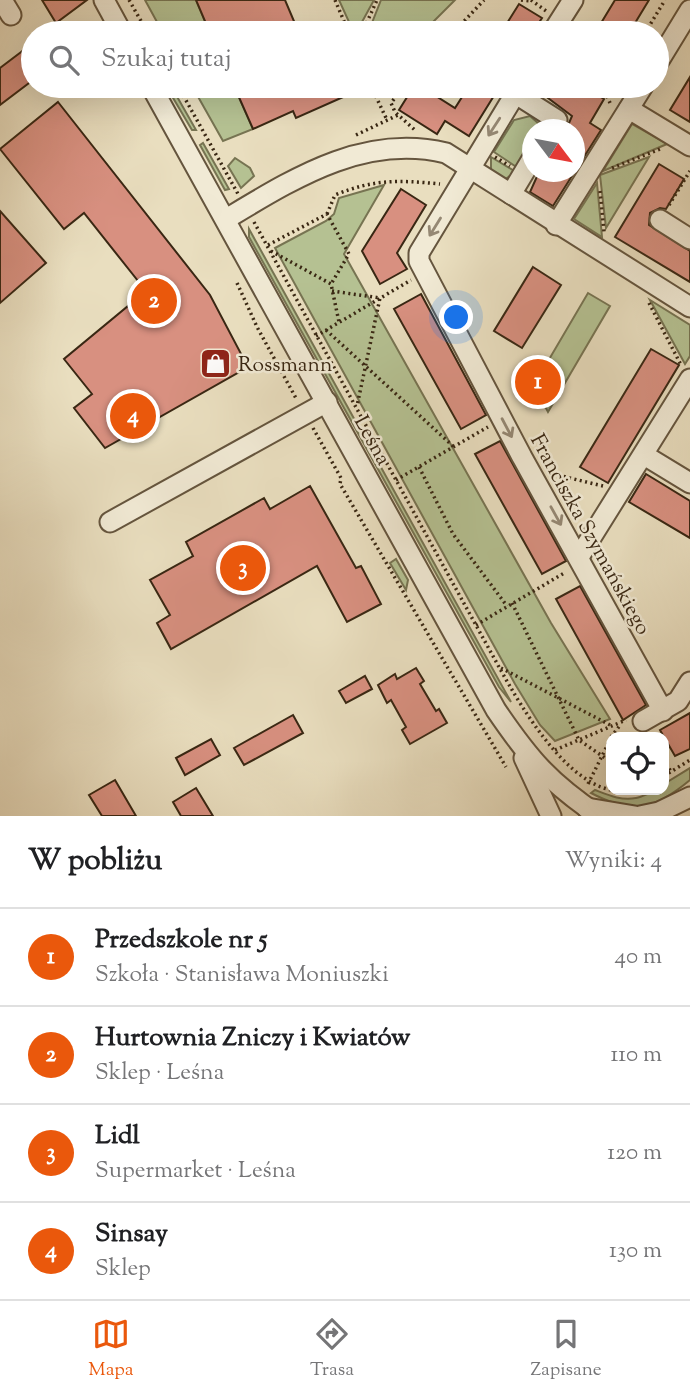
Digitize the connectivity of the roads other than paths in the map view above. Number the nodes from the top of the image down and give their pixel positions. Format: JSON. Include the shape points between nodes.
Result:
{"nodes":[{"id":1,"x":104,"y":0,"type":"edge"},
{"id":2,"x":573,"y":0,"type":"edge"},
{"id":3,"x":690,"y":10,"type":"edge"},
{"id":4,"x":115,"y":21,"type":"edge"},
{"id":5,"x":555,"y":21,"type":"edge"},
{"id":6,"x":669,"y":44,"type":"edge"},
{"id":7,"x":158,"y":98,"type":"edge"},
{"id":8,"x":513,"y":98,"type":"edge"},
{"id":9,"x":528,"y":98,"type":"edge"},
{"id":10,"x":630,"y":98,"type":"edge"},
{"id":11,"x":620,"y":107,"type":"junction"},
{"id":12,"x":556,"y":119,"type":"edge"},
{"id":13,"x":680,"y":145,"type":"edge"},
{"id":14,"x":468,"y":168,"type":"junction"},
{"id":15,"x":522,"y":177,"type":"edge"},
{"id":16,"x":511,"y":194,"type":"junction"},
{"id":17,"x":226,"y":219,"type":"junction"},
{"id":18,"x":660,"y":220,"type":"road end"},
{"id":19,"x":556,"y":225,"type":"junction"},
{"id":20,"x":690,"y":239,"type":"edge"},
{"id":21,"x":690,"y":307,"type":"edge"},
{"id":22,"x":687,"y":375,"type":"edge"},
{"id":23,"x":327,"y":402,"type":"junction"},
{"id":24,"x":644,"y":455,"type":"junction"},
{"id":25,"x":690,"y":483,"type":"edge"},
{"id":26,"x":110,"y":522,"type":"dead end"},
{"id":27,"x":576,"y":562,"type":"junction"},
{"id":28,"x":690,"y":682,"type":"edge"},
{"id":29,"x":663,"y":711,"type":"junction"},
{"id":30,"x":637,"y":719,"type":"road end"},
{"id":31,"x":519,"y":744,"type":"junction"},
{"id":32,"x":690,"y":797,"type":"edge"},
{"id":33,"x":587,"y":810,"type":"edge"},
{"id":34,"x":690,"y":810,"type":"edge"},
{"id":35,"x":551,"y":816,"type":"edge"},
{"id":36,"x":635,"y":816,"type":"edge"},
{"id":37,"x":640,"y":816,"type":"edge"},
{"id":38,"x":684,"y":816,"type":"edge"}],
"edges":[{"from":1,"to":4,"type":"street"},
{"from":2,"to":5,"type":"street"},
{"from":3,"to":6,"type":"street"},
{"from":7,"to":17,"type":"street","name":"Leśna"},
{"from":8,"to":14,"type":"street","name":"Franciszka Szymańskiego","one_way":true},
{"from":9,"to":12,"type":"street"},
{"from":10,"to":11,"type":"street"},
{"from":11,"to":13,"type":"street"},
{"from":11,"to":19,"type":"street"},
{"from":14,"to":16,"type":"street"},
{"from":14,"to":17,"type":"street","via":[[434,150],[379,148],[337,160]]},
{"from":14,"to":27,"type":"street","name":"Franciszka Szymańskiego","one_way":true,"via":[[419,253],[419,261]]},
{"from":15,"to":16,"type":"street"},
{"from":16,"to":19,"type":"street"},
{"from":17,"to":23,"type":"street","name":"Leśna"},
{"from":18,"to":20,"type":"street"},
{"from":19,"to":21,"type":"street"},
{"from":22,"to":24,"type":"street"},
{"from":23,"to":26,"type":"street"},
{"from":23,"to":31,"type":"street","name":"Leśna"},
{"from":24,"to":25,"type":"street"},
{"from":24,"to":27,"type":"street"},
{"from":27,"to":29,"type":"street","name":"Franciszka Szymańskiego"},
{"from":28,"to":29,"type":"street","via":[[678,701]]},
{"from":29,"to":30,"type":"street"},
{"from":31,"to":33,"type":"street","name":"Leśna","via":[[546,776]]},
{"from":31,"to":35,"type":"street"},
{"from":32,"to":37,"type":"street"},
{"from":33,"to":36,"type":"street"},
{"from":34,"to":38,"type":"street"}]}
